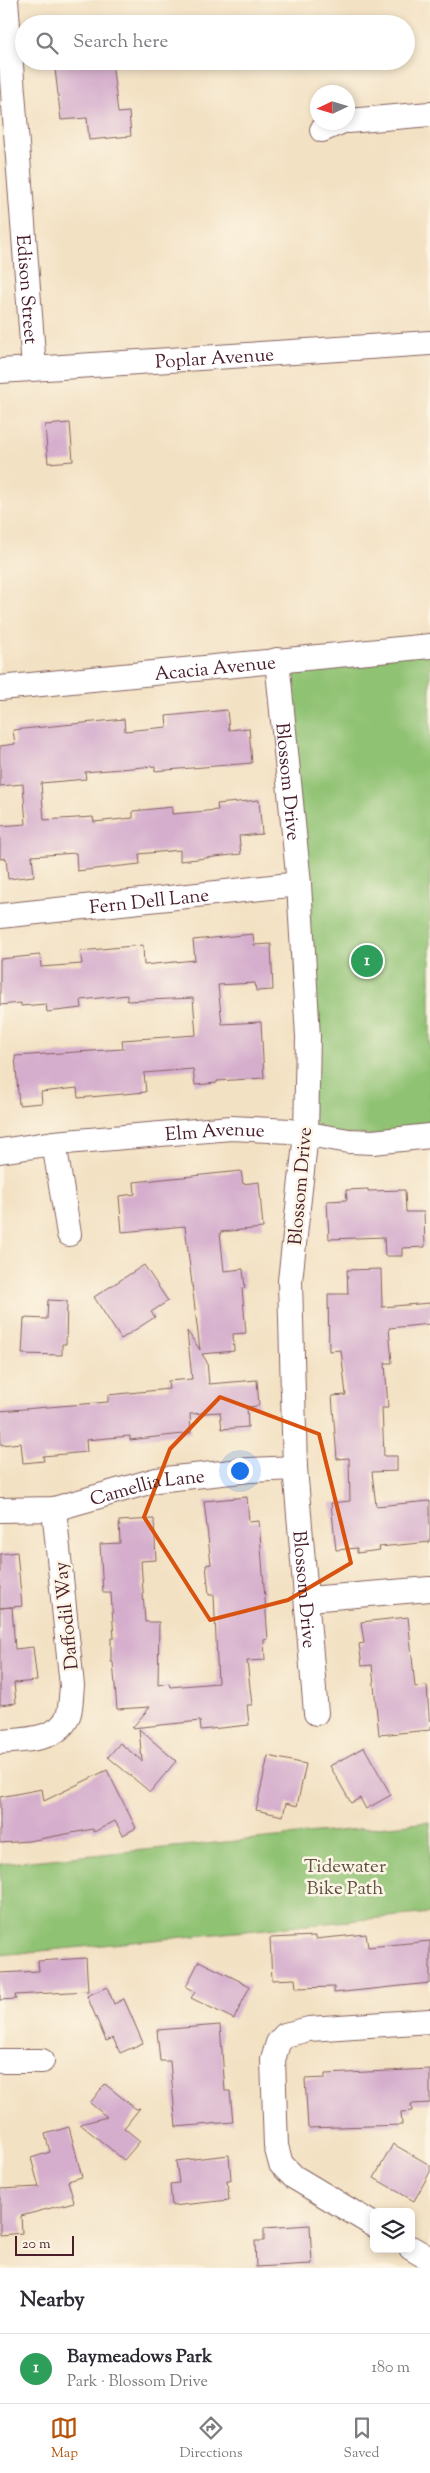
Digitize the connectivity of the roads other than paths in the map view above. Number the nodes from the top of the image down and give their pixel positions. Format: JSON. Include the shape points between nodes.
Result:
{"nodes":[{"id":1,"x":6,"y":0,"type":"edge"},
{"id":2,"x":430,"y":114,"type":"edge"},
{"id":3,"x":355,"y":119,"type":"edge"},
{"id":4,"x":430,"y":343,"type":"edge"},
{"id":5,"x":34,"y":368,"type":"junction"},
{"id":6,"x":0,"y":371,"type":"edge"},
{"id":7,"x":430,"y":646,"type":"edge"},
{"id":8,"x":277,"y":660,"type":"junction"},
{"id":9,"x":0,"y":688,"type":"edge"},
{"id":10,"x":299,"y":884,"type":"junction"},
{"id":11,"x":0,"y":916,"type":"edge"},
{"id":12,"x":306,"y":1134,"type":"junction"},
{"id":13,"x":430,"y":1136,"type":"edge"},
{"id":14,"x":54,"y":1143,"type":"junction"},
{"id":15,"x":0,"y":1151,"type":"edge"},
{"id":16,"x":69,"y":1234,"type":"dead end"},
{"id":17,"x":295,"y":1468,"type":"junction"},
{"id":18,"x":54,"y":1509,"type":"junction"},
{"id":19,"x":0,"y":1510,"type":"edge"},
{"id":20,"x":430,"y":1589,"type":"edge"},
{"id":21,"x":308,"y":1599,"type":"junction"},
{"id":22,"x":316,"y":1713,"type":"dead end"},
{"id":23,"x":0,"y":1742,"type":"edge"},
{"id":24,"x":430,"y":2021,"type":"edge"},
{"id":25,"x":0,"y":2061,"type":"edge"},
{"id":26,"x":42,"y":2061,"type":"dead end"},
{"id":27,"x":370,"y":2223,"type":"edge"},
{"id":28,"x":415,"y":2250,"type":"edge"},
{"id":29,"x":430,"y":2259,"type":"edge"}],
"edges":[{"from":1,"to":5,"type":"street","name":"Edison Street"},
{"from":2,"to":3,"type":"street"},
{"from":4,"to":5,"type":"street","name":"Poplar Avenue"},
{"from":5,"to":6,"type":"street","name":"Poplar Avenue"},
{"from":7,"to":8,"type":"street","name":"Acacia Avenue"},
{"from":8,"to":9,"type":"street","name":"Acacia Avenue"},
{"from":8,"to":10,"type":"street","name":"Blossom Drive"},
{"from":10,"to":11,"type":"street","name":"Fern Dell Lane"},
{"from":10,"to":12,"type":"street","name":"Blossom Drive","via":[[308,1038]]},
{"from":12,"to":13,"type":"street","name":"Elm Avenue","via":[[373,1142]]},
{"from":12,"to":14,"type":"street","name":"Elm Avenue","via":[[231,1128]]},
{"from":12,"to":17,"type":"street","name":"Blossom Drive","via":[[290,1281]]},
{"from":14,"to":15,"type":"street","name":"Elm Avenue"},
{"from":14,"to":16,"type":"street"},
{"from":17,"to":18,"type":"street","name":"Camellia Lane","via":[[156,1480]]},
{"from":17,"to":21,"type":"street","name":"Blossom Drive"},
{"from":18,"to":19,"type":"street","name":"Camellia Lane"},
{"from":18,"to":23,"type":"street","name":"Daffodil Way","via":[[72,1686],[69,1713],[65,1723],[56,1731],[34,1738]]},
{"from":20,"to":21,"type":"street"},
{"from":21,"to":22,"type":"street","name":"Blossom Drive"},
{"from":24,"to":27,"type":"street","via":[[309,2029],[285,2035],[278,2043],[273,2060],[276,2146],[281,2164],[294,2177]]},
{"from":25,"to":26,"type":"street"},
{"from":28,"to":29,"type":"street"}]}
